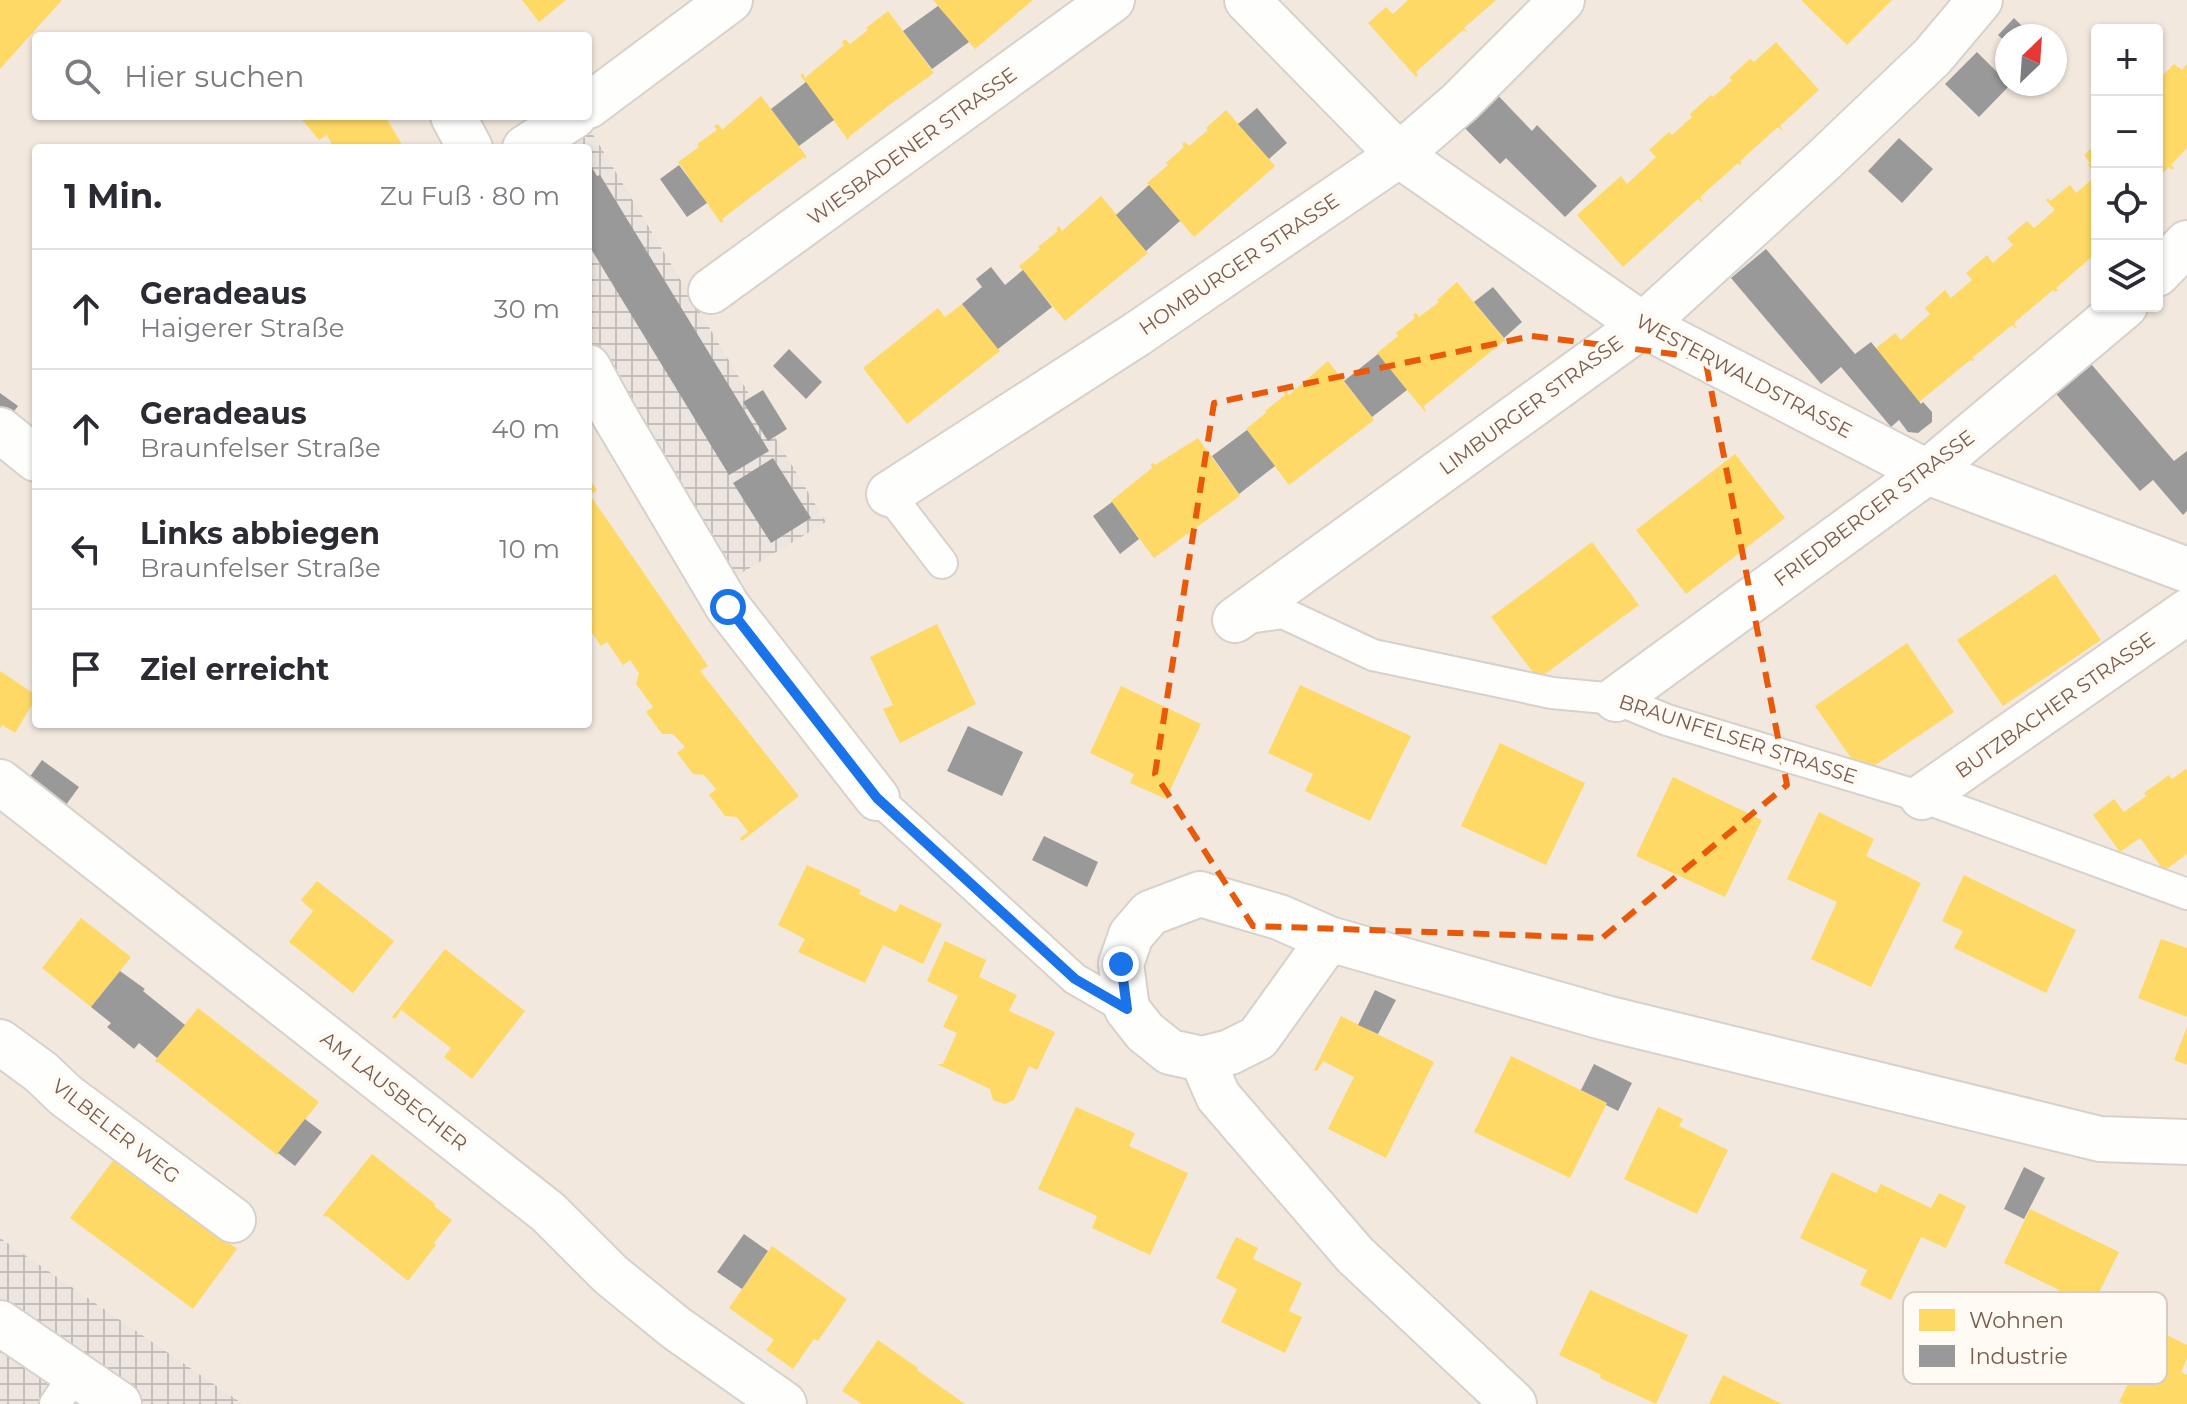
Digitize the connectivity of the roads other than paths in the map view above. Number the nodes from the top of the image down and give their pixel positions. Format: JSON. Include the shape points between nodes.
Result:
{"nodes":[{"id":1,"x":730,"y":0,"type":"edge"},
{"id":2,"x":1112,"y":0,"type":"edge"},
{"id":3,"x":1247,"y":0,"type":"edge"},
{"id":4,"x":1562,"y":0,"type":"edge"},
{"id":5,"x":1980,"y":0,"type":"edge"},
{"id":6,"x":592,"y":103,"type":"edge"},
{"id":7,"x":455,"y":120,"type":"edge"},
{"id":8,"x":568,"y":120,"type":"edge"},
{"id":9,"x":468,"y":144,"type":"edge"},
{"id":10,"x":531,"y":144,"type":"edge"},
{"id":11,"x":1399,"y":155,"type":"junction"},
{"id":12,"x":2187,"y":243,"type":"edge"},
{"id":13,"x":2163,"y":268,"type":"edge"},
{"id":14,"x":711,"y":291,"type":"dead end"},
{"id":15,"x":2118,"y":312,"type":"edge"},
{"id":16,"x":1643,"y":325,"type":"junction"},
{"id":17,"x":592,"y":374,"type":"edge"},
{"id":18,"x":0,"y":430,"type":"edge"},
{"id":19,"x":32,"y":456,"type":"edge"},
{"id":20,"x":1927,"y":472,"type":"junction"},
{"id":21,"x":889,"y":494,"type":"joint"},
{"id":22,"x":942,"y":563,"type":"dead end"},
{"id":23,"x":2187,"y":570,"type":"edge"},
{"id":24,"x":2187,"y":612,"type":"edge"},
{"id":25,"x":1235,"y":620,"type":"joint"},
{"id":26,"x":1616,"y":699,"type":"junction"},
{"id":27,"x":0,"y":782,"type":"edge"},
{"id":28,"x":1922,"y":797,"type":"junction"},
{"id":29,"x":877,"y":798,"type":"joint"},
{"id":30,"x":2187,"y":894,"type":"edge"},
{"id":31,"x":1329,"y":939,"type":"junction"},
{"id":32,"x":1127,"y":1009,"type":"junction"},
{"id":33,"x":0,"y":1042,"type":"edge"},
{"id":34,"x":1202,"y":1059,"type":"junction"},
{"id":35,"x":2187,"y":1142,"type":"edge"},
{"id":36,"x":233,"y":1220,"type":"dead end"},
{"id":37,"x":0,"y":1323,"type":"edge"},
{"id":38,"x":65,"y":1389,"type":"edge"},
{"id":39,"x":119,"y":1404,"type":"edge"},
{"id":40,"x":784,"y":1404,"type":"edge"},
{"id":41,"x":1514,"y":1404,"type":"edge"}],
"edges":[{"from":1,"to":6,"type":"street"},
{"from":2,"to":14,"type":"street","name":"WIESBADENER STRASSE"},
{"from":3,"to":11,"type":"street","name":"WESTERWALDSTRASSE"},
{"from":4,"to":11,"type":"street","name":"HOMBURGER STRASSE"},
{"from":5,"to":16,"type":"street","name":"LIMBURGER STRASSE","via":[[1932,57]]},
{"from":7,"to":9,"type":"street"},
{"from":8,"to":10,"type":"street"},
{"from":11,"to":16,"type":"street","name":"WESTERWALDSTRASSE"},
{"from":11,"to":21,"type":"street","name":"HOMBURGER STRASSE","via":[[1137,334]]},
{"from":12,"to":13,"type":"street"},
{"from":15,"to":20,"type":"street","name":"FRIEDBERGER STRASSE"},
{"from":16,"to":20,"type":"street","name":"WESTERWALDSTRASSE"},
{"from":16,"to":25,"type":"street","name":"LIMBURGER STRASSE"},
{"from":17,"to":29,"type":"street","via":[[728,607]]},
{"from":18,"to":19,"type":"street"},
{"from":20,"to":23,"type":"street","name":"WESTERWALDSTRASSE"},
{"from":20,"to":26,"type":"street","name":"FRIEDBERGER STRASSE"},
{"from":21,"to":22,"type":"lane"},
{"from":24,"to":28,"type":"street","name":"BUTZBACHER STRASSE"},
{"from":25,"to":26,"type":"lane","name":"BRAUNFELSER STRASSE","via":[[1283,613],[1373,655],[1552,693]]},
{"from":26,"to":28,"type":"lane","name":"BRAUNFELSER STRASSE","via":[[1667,720]]},
{"from":27,"to":40,"type":"street","name":"AM LAUSBECHER","via":[[548,1212],[611,1275],[676,1328]]},
{"from":28,"to":30,"type":"lane","name":"BRAUNFELSER STRASSE"},
{"from":29,"to":32,"type":"lane","via":[[1075,979]]},
{"from":31,"to":32,"type":"street","via":[[1279,917],[1200,894],[1150,913],[1131,935],[1121,964]]},
{"from":31,"to":34,"type":"street","via":[[1258,1038]]},
{"from":31,"to":35,"type":"street","via":[[1606,1018],[2100,1139]]},
{"from":32,"to":34,"type":"street","via":[[1170,1052]]},
{"from":33,"to":36,"type":"street","name":"VILBELER WEG"},
{"from":34,"to":41,"type":"street","via":[[1218,1096],[1355,1255]]},
{"from":37,"to":38,"type":"street"},
{"from":38,"to":39,"type":"street"}]}
